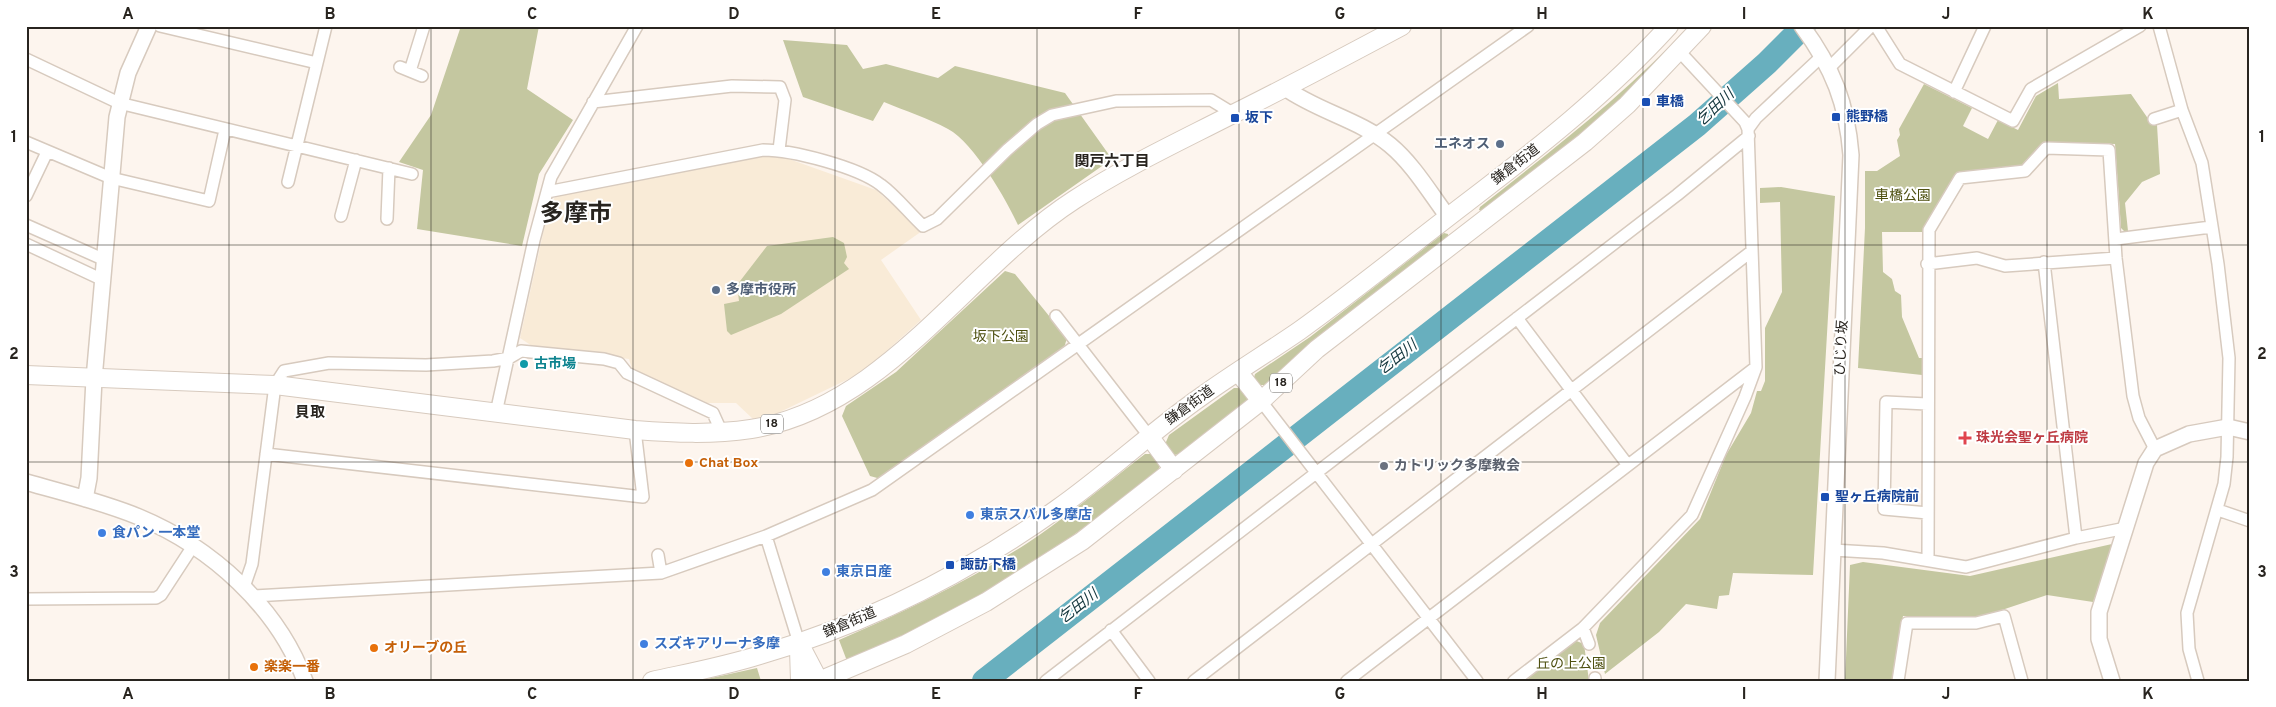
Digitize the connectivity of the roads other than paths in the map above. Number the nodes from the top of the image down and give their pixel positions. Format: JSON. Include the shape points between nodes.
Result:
{"nodes":[{"id":1,"x":148,"y":26,"type":"edge"},
{"id":2,"x":160,"y":26,"type":"edge"},
{"id":3,"x":326,"y":26,"type":"edge"},
{"id":4,"x":424,"y":26,"type":"edge"},
{"id":5,"x":636,"y":26,"type":"edge"},
{"id":6,"x":1402,"y":26,"type":"edge"},
{"id":7,"x":1528,"y":26,"type":"edge"},
{"id":8,"x":1669,"y":26,"type":"edge"},
{"id":9,"x":1702,"y":26,"type":"edge"},
{"id":10,"x":1802,"y":26,"type":"edge"},
{"id":11,"x":1871,"y":26,"type":"edge"},
{"id":12,"x":1876,"y":26,"type":"edge"},
{"id":13,"x":1985,"y":26,"type":"edge"},
{"id":14,"x":2140,"y":26,"type":"edge"},
{"id":15,"x":2159,"y":26,"type":"edge"},
{"id":16,"x":1680,"y":51,"type":"junction"},
{"id":17,"x":1823,"y":58,"type":"junction"},
{"id":18,"x":26,"y":59,"type":"edge"},
{"id":19,"x":317,"y":64,"type":"junction"},
{"id":20,"x":422,"y":76,"type":"dead end"},
{"id":21,"x":1284,"y":88,"type":"junction"},
{"id":22,"x":1954,"y":92,"type":"junction"},
{"id":23,"x":593,"y":102,"type":"junction"},
{"id":24,"x":119,"y":103,"type":"junction"},
{"id":25,"x":2182,"y":110,"type":"junction"},
{"id":26,"x":1234,"y":114,"type":"junction"},
{"id":27,"x":2154,"y":119,"type":"dead end"},
{"id":28,"x":1747,"y":129,"type":"junction"},
{"id":29,"x":225,"y":130,"type":"junction"},
{"id":30,"x":1374,"y":134,"type":"junction"},
{"id":31,"x":26,"y":142,"type":"edge"},
{"id":32,"x":297,"y":146,"type":"junction"},
{"id":33,"x":779,"y":150,"type":"junction"},
{"id":34,"x":47,"y":152,"type":"junction"},
{"id":35,"x":356,"y":160,"type":"junction"},
{"id":36,"x":389,"y":168,"type":"junction"},
{"id":37,"x":412,"y":174,"type":"dead end"},
{"id":38,"x":111,"y":178,"type":"junction"},
{"id":39,"x":288,"y":182,"type":"dead end"},
{"id":40,"x":546,"y":192,"type":"junction"},
{"id":41,"x":26,"y":196,"type":"edge"},
{"id":42,"x":341,"y":216,"type":"dead end"},
{"id":43,"x":1448,"y":217,"type":"junction"},
{"id":44,"x":387,"y":219,"type":"dead end"},
{"id":45,"x":26,"y":225,"type":"edge"},
{"id":46,"x":2211,"y":227,"type":"junction"},
{"id":47,"x":1463,"y":237,"type":"junction"},
{"id":48,"x":2116,"y":239,"type":"junction"},
{"id":49,"x":26,"y":244,"type":"edge"},
{"id":50,"x":1752,"y":251,"type":"junction"},
{"id":51,"x":2116,"y":258,"type":"junction"},
{"id":52,"x":105,"y":260,"type":"junction"},
{"id":53,"x":2044,"y":262,"type":"junction"},
{"id":54,"x":1927,"y":264,"type":"junction"},
{"id":55,"x":103,"y":280,"type":"junction"},
{"id":56,"x":1056,"y":316,"type":"dead end"},
{"id":57,"x":1517,"y":318,"type":"junction"},
{"id":58,"x":1079,"y":345,"type":"junction"},
{"id":59,"x":509,"y":358,"type":"junction"},
{"id":60,"x":1756,"y":367,"type":"junction"},
{"id":61,"x":1239,"y":372,"type":"junction"},
{"id":62,"x":26,"y":375,"type":"edge"},
{"id":63,"x":94,"y":378,"type":"junction"},
{"id":64,"x":275,"y":385,"type":"junction"},
{"id":65,"x":1572,"y":390,"type":"junction"},
{"id":66,"x":1261,"y":401,"type":"junction"},
{"id":67,"x":1927,"y":404,"type":"junction"},
{"id":68,"x":496,"y":413,"type":"junction"},
{"id":69,"x":2228,"y":427,"type":"junction"},
{"id":70,"x":635,"y":430,"type":"junction"},
{"id":71,"x":722,"y":432,"type":"junction"},
{"id":72,"x":2250,"y":432,"type":"edge"},
{"id":73,"x":1150,"y":436,"type":"junction"},
{"id":74,"x":2155,"y":449,"type":"junction"},
{"id":75,"x":266,"y":454,"type":"junction"},
{"id":76,"x":1628,"y":464,"type":"junction"},
{"id":77,"x":1313,"y":468,"type":"junction"},
{"id":78,"x":1174,"y":470,"type":"junction"},
{"id":79,"x":26,"y":482,"type":"edge"},
{"id":80,"x":86,"y":499,"type":"junction"},
{"id":81,"x":2218,"y":510,"type":"junction"},
{"id":82,"x":1928,"y":512,"type":"junction"},
{"id":83,"x":2250,"y":521,"type":"edge"},
{"id":84,"x":2126,"y":528,"type":"junction"},
{"id":85,"x":766,"y":536,"type":"junction"},
{"id":86,"x":2076,"y":538,"type":"junction"},
{"id":87,"x":1372,"y":544,"type":"junction"},
{"id":88,"x":193,"y":546,"type":"junction"},
{"id":89,"x":1833,"y":550,"type":"junction"},
{"id":90,"x":658,"y":555,"type":"dead end"},
{"id":91,"x":1928,"y":559,"type":"junction"},
{"id":92,"x":661,"y":573,"type":"junction"},
{"id":93,"x":248,"y":592,"type":"junction"},
{"id":94,"x":26,"y":599,"type":"edge"},
{"id":95,"x":1428,"y":618,"type":"junction"},
{"id":96,"x":1583,"y":628,"type":"junction"},
{"id":97,"x":1111,"y":630,"type":"junction"},
{"id":98,"x":799,"y":643,"type":"junction"},
{"id":99,"x":1589,"y":644,"type":"dead end"},
{"id":100,"x":305,"y":681,"type":"edge"},
{"id":101,"x":652,"y":681,"type":"edge"},
{"id":102,"x":800,"y":681,"type":"edge"},
{"id":103,"x":819,"y":681,"type":"edge"},
{"id":104,"x":1046,"y":681,"type":"edge"},
{"id":105,"x":1150,"y":681,"type":"edge"},
{"id":106,"x":1194,"y":681,"type":"edge"},
{"id":107,"x":1347,"y":681,"type":"edge"},
{"id":108,"x":1477,"y":681,"type":"edge"},
{"id":109,"x":1514,"y":681,"type":"edge"},
{"id":110,"x":1827,"y":681,"type":"edge"},
{"id":111,"x":1898,"y":681,"type":"edge"},
{"id":112,"x":2022,"y":681,"type":"edge"},
{"id":113,"x":2112,"y":681,"type":"edge"},
{"id":114,"x":2198,"y":681,"type":"edge"}],
"edges":[{"from":1,"to":24,"type":"street"},
{"from":2,"to":19,"type":"street"},
{"from":3,"to":19,"type":"street"},
{"from":4,"to":20,"type":"street","via":[[404,69]]},
{"from":5,"to":23,"type":"street"},
{"from":6,"to":21,"type":"main road","number":"18"},
{"from":7,"to":30,"type":"street"},
{"from":8,"to":43,"type":"main road","name":"鎌倉街道","number":"18","via":[[1572,120]]},
{"from":9,"to":16,"type":"main road","name":"鎌倉街道","number":"18"},
{"from":10,"to":17,"type":"street","name":"ひじり坂"},
{"from":11,"to":17,"type":"street"},
{"from":12,"to":22,"type":"street","via":[[1900,64]]},
{"from":13,"to":22,"type":"street"},
{"from":14,"to":22,"type":"street","via":[[2031,89],[2013,121]]},
{"from":15,"to":25,"type":"street"},
{"from":16,"to":28,"type":"street"},
{"from":16,"to":47,"type":"main road","name":"鎌倉街道","number":"18","via":[[1627,105],[1584,142]]},
{"from":17,"to":28,"type":"street"},
{"from":17,"to":89,"type":"street","name":"ひじり坂","via":[[1844,108],[1851,155]]},
{"from":18,"to":24,"type":"street"},
{"from":19,"to":32,"type":"street"},
{"from":21,"to":26,"type":"main road","number":"18"},
{"from":21,"to":30,"type":"street","via":[[1303,101]]},
{"from":23,"to":33,"type":"street","via":[[732,86],[780,87],[785,100]]},
{"from":23,"to":40,"type":"street","via":[[551,176]]},
{"from":24,"to":29,"type":"street"},
{"from":24,"to":38,"type":"street"},
{"from":25,"to":27,"type":"street"},
{"from":25,"to":46,"type":"street","via":[[2202,163]]},
{"from":26,"to":33,"type":"street","via":[[1210,100],[1116,101],[1052,115],[1036,124],[1007,150],[937,219],[923,226],[881,185],[856,171]]},
{"from":26,"to":71,"type":"main road","number":"18","via":[[1124,169],[1072,201],[1007,253],[897,356],[865,381],[830,402],[788,420],[753,429]]},
{"from":28,"to":50,"type":"street"},
{"from":28,"to":57,"type":"street","via":[[1677,194]]},
{"from":29,"to":32,"type":"street"},
{"from":29,"to":38,"type":"street","via":[[209,202]]},
{"from":30,"to":43,"type":"street","via":[[1404,158]]},
{"from":30,"to":58,"type":"street"},
{"from":31,"to":34,"type":"street"},
{"from":32,"to":35,"type":"street"},
{"from":32,"to":39,"type":"street"},
{"from":33,"to":40,"type":"street","via":[[763,150]]},
{"from":34,"to":38,"type":"street"},
{"from":34,"to":41,"type":"street"},
{"from":35,"to":36,"type":"street"},
{"from":35,"to":42,"type":"street"},
{"from":36,"to":37,"type":"street"},
{"from":36,"to":44,"type":"street"},
{"from":38,"to":52,"type":"street"},
{"from":40,"to":59,"type":"street"},
{"from":43,"to":47,"type":"main road"},
{"from":43,"to":61,"type":"main road","name":"鎌倉街道","number":"18"},
{"from":45,"to":52,"type":"street"},
{"from":46,"to":48,"type":"street"},
{"from":46,"to":69,"type":"street","via":[[2229,358]]},
{"from":47,"to":66,"type":"main road","name":"鎌倉街道","number":"18","via":[[1316,349]]},
{"from":48,"to":51,"type":"street"},
{"from":48,"to":54,"type":"street","via":[[2109,150],[2046,148],[2025,171],[1960,178],[1929,230]]},
{"from":49,"to":55,"type":"street"},
{"from":50,"to":60,"type":"street"},
{"from":50,"to":65,"type":"street"},
{"from":51,"to":53,"type":"street"},
{"from":51,"to":74,"type":"street","via":[[2133,396],[2139,418]]},
{"from":52,"to":55,"type":"street"},
{"from":53,"to":54,"type":"street","via":[[2005,266],[1977,258]]},
{"from":53,"to":86,"type":"street"},
{"from":54,"to":67,"type":"street"},
{"from":55,"to":63,"type":"street"},
{"from":56,"to":58,"type":"street"},
{"from":57,"to":65,"type":"street"},
{"from":57,"to":77,"type":"street"},
{"from":58,"to":73,"type":"street"},
{"from":58,"to":85,"type":"street","via":[[872,490]]},
{"from":59,"to":64,"type":"street","via":[[452,364],[329,363],[284,371]]},
{"from":59,"to":68,"type":"street"},
{"from":59,"to":71,"type":"street","via":[[521,352],[619,363],[627,373],[713,413]]},
{"from":60,"to":76,"type":"street"},
{"from":60,"to":96,"type":"street","via":[[1692,515]]},
{"from":61,"to":66,"type":"main road"},
{"from":61,"to":73,"type":"main road","name":"鎌倉街道","number":"18"},
{"from":62,"to":63,"type":"main road","number":"18"},
{"from":63,"to":64,"type":"main road","number":"18"},
{"from":63,"to":80,"type":"street","via":[[90,478]]},
{"from":64,"to":68,"type":"main road","number":"18"},
{"from":64,"to":75,"type":"street"},
{"from":65,"to":76,"type":"street"},
{"from":65,"to":87,"type":"street"},
{"from":66,"to":77,"type":"street"},
{"from":66,"to":78,"type":"main road","name":"鎌倉街道","number":"18"},
{"from":67,"to":82,"type":"street"},
{"from":67,"to":82,"type":"street","via":[[1886,402],[1884,509]]},
{"from":68,"to":70,"type":"main road","number":"18"},
{"from":69,"to":72,"type":"street"},
{"from":69,"to":74,"type":"street","via":[[2189,434]]},
{"from":69,"to":81,"type":"street","via":[[2225,475]]},
{"from":70,"to":71,"type":"main road","number":"18","via":[[683,434]]},
{"from":70,"to":75,"type":"street","via":[[645,501]]},
{"from":73,"to":78,"type":"main road"},
{"from":73,"to":98,"type":"main road","name":"鎌倉街道","number":"18","via":[[1059,508],[984,556],[872,614]]},
{"from":74,"to":84,"type":"street","via":[[2146,463]]},
{"from":75,"to":93,"type":"street"},
{"from":76,"to":95,"type":"street"},
{"from":77,"to":87,"type":"street"},
{"from":77,"to":97,"type":"street"},
{"from":78,"to":103,"type":"main road","name":"鎌倉街道","number":"18","via":[[1082,541],[986,602],[906,644]]},
{"from":79,"to":80,"type":"street"},
{"from":80,"to":88,"type":"street","via":[[138,516]]},
{"from":81,"to":83,"type":"street"},
{"from":81,"to":114,"type":"street","via":[[2187,613],[2189,649]]},
{"from":82,"to":91,"type":"street"},
{"from":84,"to":86,"type":"street"},
{"from":84,"to":113,"type":"street","via":[[2099,612],[2099,639]]},
{"from":85,"to":92,"type":"street"},
{"from":85,"to":98,"type":"street"},
{"from":86,"to":91,"type":"street","via":[[1966,567]]},
{"from":87,"to":95,"type":"street"},
{"from":87,"to":106,"type":"street"},
{"from":88,"to":93,"type":"street"},
{"from":88,"to":94,"type":"street","via":[[156,598]]},
{"from":89,"to":91,"type":"street"},
{"from":89,"to":110,"type":"street","name":"ひじり坂"},
{"from":90,"to":92,"type":"street"},
{"from":92,"to":93,"type":"street"},
{"from":93,"to":100,"type":"street","via":[[294,655]]},
{"from":95,"to":107,"type":"street"},
{"from":95,"to":108,"type":"street"},
{"from":96,"to":99,"type":"street"},
{"from":96,"to":109,"type":"street"},
{"from":97,"to":104,"type":"street"},
{"from":97,"to":105,"type":"street"},
{"from":98,"to":101,"type":"main road","name":"鎌倉街道","number":"18","via":[[751,658]]},
{"from":98,"to":102,"type":"main road"},
{"from":98,"to":103,"type":"main road","number":"18"},
{"from":111,"to":112,"type":"street","via":[[1907,623],[1976,623],[2004,616]]}]}
